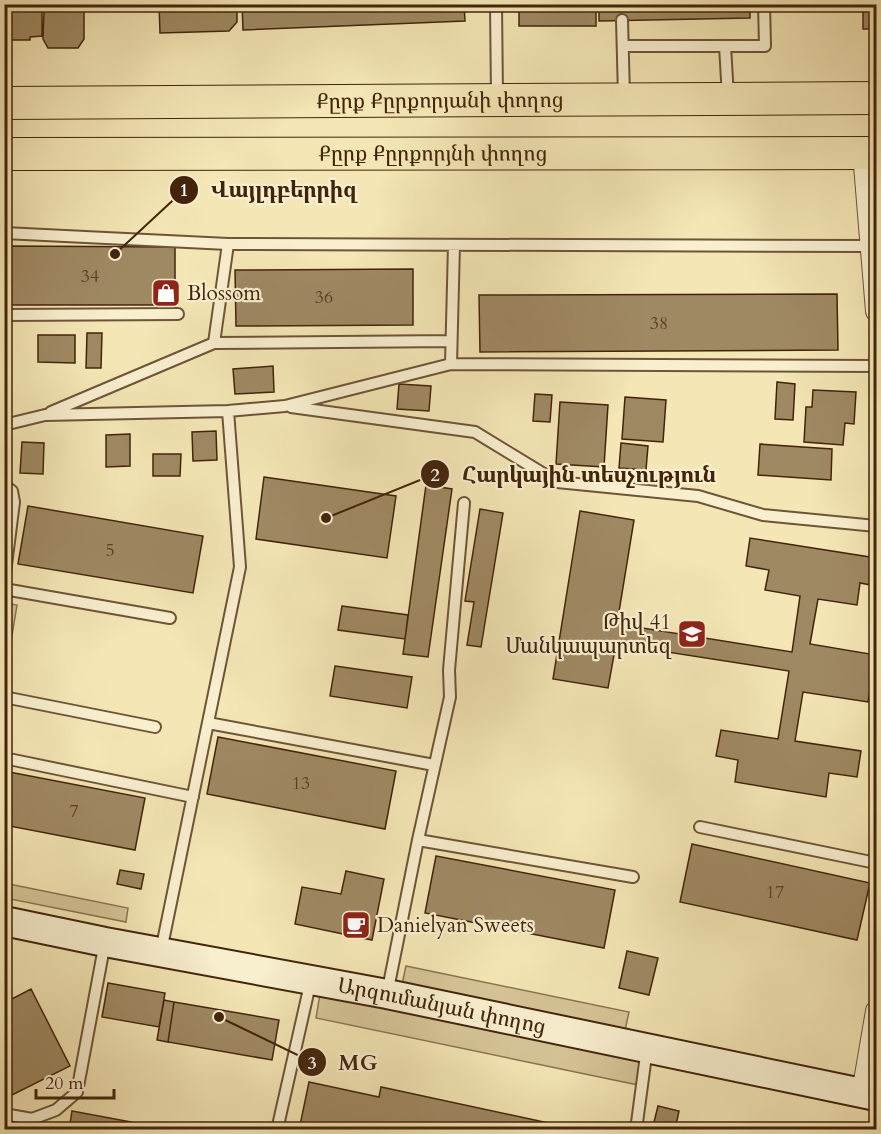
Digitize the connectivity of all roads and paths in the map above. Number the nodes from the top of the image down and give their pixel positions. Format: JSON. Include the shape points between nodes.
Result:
{"nodes":[{"id":1,"x":496,"y":4,"type":"edge"},
{"id":2,"x":764,"y":4,"type":"edge"},
{"id":3,"x":622,"y":20,"type":"dead end"},
{"id":4,"x":623,"y":46,"type":"junction"},
{"id":5,"x":725,"y":46,"type":"junction"},
{"id":6,"x":728,"y":98,"type":"junction"},
{"id":7,"x":876,"y":98,"type":"edge"},
{"id":8,"x":624,"y":99,"type":"junction"},
{"id":9,"x":497,"y":100,"type":"junction"},
{"id":10,"x":4,"y":102,"type":"edge"},
{"id":11,"x":870,"y":153,"type":"edge"},
{"id":12,"x":4,"y":154,"type":"edge"},
{"id":13,"x":4,"y":233,"type":"edge"},
{"id":14,"x":228,"y":244,"type":"junction"},
{"id":15,"x":454,"y":245,"type":"junction"},
{"id":16,"x":871,"y":246,"type":"junction"},
{"id":17,"x":876,"y":311,"type":"edge"},
{"id":18,"x":178,"y":314,"type":"dead end"},
{"id":19,"x":4,"y":315,"type":"edge"},
{"id":20,"x":451,"y":341,"type":"junction"},
{"id":21,"x":214,"y":343,"type":"junction"},
{"id":22,"x":451,"y":364,"type":"junction"},
{"id":23,"x":876,"y":366,"type":"edge"},
{"id":24,"x":285,"y":406,"type":"junction"},
{"id":25,"x":228,"y":411,"type":"junction"},
{"id":26,"x":45,"y":415,"type":"junction"},
{"id":27,"x":4,"y":425,"type":"edge"},
{"id":28,"x":4,"y":485,"type":"edge"},
{"id":29,"x":464,"y":503,"type":"dead end"},
{"id":30,"x":876,"y":526,"type":"edge"},
{"id":31,"x":4,"y":582,"type":"edge"},
{"id":32,"x":4,"y":589,"type":"edge"},
{"id":33,"x":170,"y":618,"type":"dead end"},
{"id":34,"x":4,"y":696,"type":"edge"},
{"id":35,"x":208,"y":723,"type":"junction"},
{"id":36,"x":155,"y":727,"type":"dead end"},
{"id":37,"x":4,"y":758,"type":"edge"},
{"id":38,"x":434,"y":765,"type":"junction"},
{"id":39,"x":193,"y":797,"type":"junction"},
{"id":40,"x":700,"y":827,"type":"dead end"},
{"id":41,"x":418,"y":840,"type":"junction"},
{"id":42,"x":876,"y":863,"type":"edge"},
{"id":43,"x":633,"y":877,"type":"dead end"},
{"id":44,"x":4,"y":921,"type":"edge"},
{"id":45,"x":105,"y":942,"type":"junction"},
{"id":46,"x":161,"y":952,"type":"junction"},
{"id":47,"x":311,"y":979,"type":"junction"},
{"id":48,"x":387,"y":994,"type":"junction"},
{"id":49,"x":876,"y":1011,"type":"edge"},
{"id":50,"x":647,"y":1048,"type":"junction"},
{"id":51,"x":869,"y":1094,"type":"edge"},
{"id":52,"x":4,"y":1114,"type":"edge"},
{"id":53,"x":277,"y":1130,"type":"edge"},
{"id":54,"x":636,"y":1130,"type":"edge"}],
"edges":[{"from":1,"to":9,"type":"lane"},
{"from":2,"to":5,"type":"lane","via":[[765,46]]},
{"from":3,"to":4,"type":"lane"},
{"from":4,"to":5,"type":"lane"},
{"from":4,"to":8,"type":"lane"},
{"from":5,"to":6,"type":"lane"},
{"from":6,"to":7,"type":"main road","name":"Քըրք Քըրքորյանի փողոց"},
{"from":6,"to":8,"type":"main road","name":"Քըրք Քըրքորյանի փողոց"},
{"from":8,"to":9,"type":"main road","name":"Քըրք Քըրքորյանի փողոց"},
{"from":9,"to":10,"type":"main road","name":"Քըրք Քըրքորյանի փողոց"},
{"from":11,"to":12,"type":"main road","name":"Քըրք Քըրքորյնի փողոց"},
{"from":11,"to":16,"type":"street"},
{"from":13,"to":14,"type":"lane"},
{"from":14,"to":15,"type":"lane"},
{"from":14,"to":21,"type":"lane"},
{"from":15,"to":16,"type":"lane"},
{"from":15,"to":20,"type":"lane"},
{"from":16,"to":17,"type":"street"},
{"from":18,"to":19,"type":"lane"},
{"from":20,"to":21,"type":"lane"},
{"from":20,"to":22,"type":"lane"},
{"from":21,"to":26,"type":"lane"},
{"from":22,"to":23,"type":"lane"},
{"from":22,"to":24,"type":"lane"},
{"from":24,"to":25,"type":"lane"},
{"from":24,"to":30,"type":"lane","via":[[475,432],[557,482],[698,496],[763,515]]},
{"from":25,"to":26,"type":"lane"},
{"from":25,"to":35,"type":"lane","via":[[240,567]]},
{"from":26,"to":27,"type":"lane"},
{"from":28,"to":31,"type":"lane","via":[[12,491],[14,502]]},
{"from":29,"to":38,"type":"lane","via":[[449,670],[450,698]]},
{"from":32,"to":33,"type":"lane"},
{"from":34,"to":36,"type":"lane"},
{"from":35,"to":38,"type":"lane"},
{"from":35,"to":39,"type":"lane"},
{"from":37,"to":39,"type":"lane"},
{"from":38,"to":41,"type":"lane"},
{"from":39,"to":46,"type":"lane"},
{"from":40,"to":42,"type":"lane"},
{"from":41,"to":43,"type":"lane"},
{"from":41,"to":48,"type":"lane"},
{"from":44,"to":45,"type":"main road","name":"Արզումանյան փողոց"},
{"from":45,"to":46,"type":"main road","name":"Արզումանյան փողոց"},
{"from":45,"to":52,"type":"lane","via":[[77,1092],[56,1110],[32,1119]]},
{"from":46,"to":47,"type":"main road","name":"Արզումանյան փողոց"},
{"from":47,"to":48,"type":"main road","name":"Արզումանյան փողոց"},
{"from":47,"to":53,"type":"lane"},
{"from":48,"to":50,"type":"main road","name":"Արզումանյան փողոց"},
{"from":49,"to":51,"type":"street"},
{"from":50,"to":51,"type":"main road","name":"Արզումանյան փողոց"},
{"from":50,"to":54,"type":"lane"}]}
